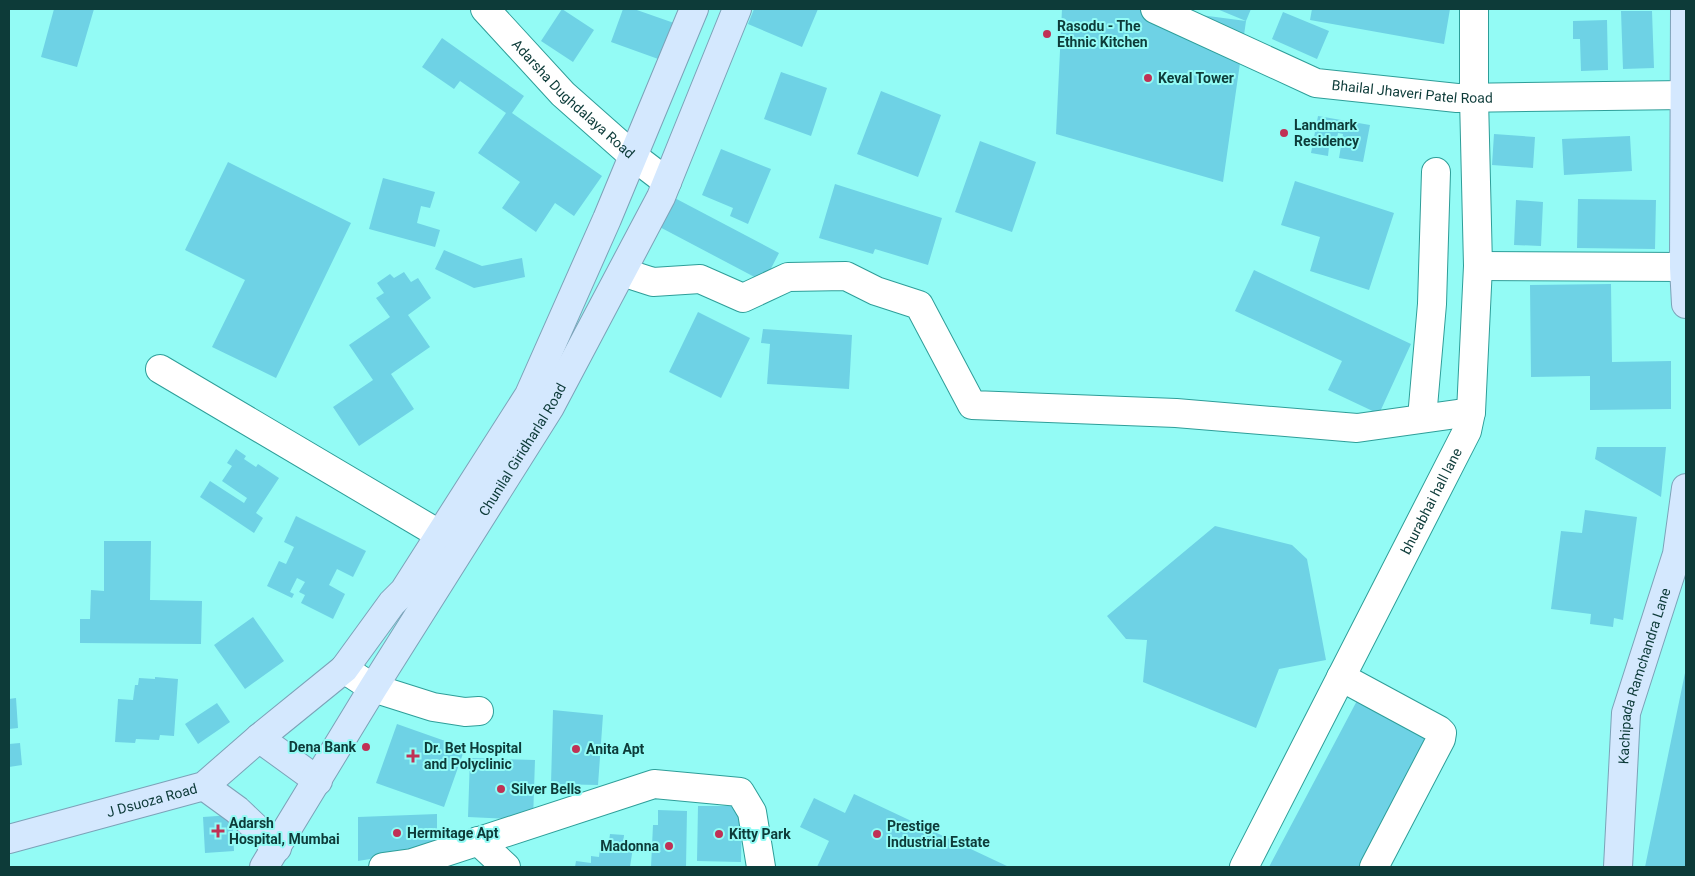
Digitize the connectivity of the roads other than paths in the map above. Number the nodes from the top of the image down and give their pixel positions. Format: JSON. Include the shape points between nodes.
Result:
{"nodes":[{"id":1,"x":485,"y":9,"type":"edge"},
{"id":2,"x":694,"y":9,"type":"edge"},
{"id":3,"x":737,"y":9,"type":"edge"},
{"id":4,"x":1155,"y":9,"type":"edge"},
{"id":5,"x":1474,"y":9,"type":"edge"},
{"id":6,"x":1685,"y":9,"type":"edge"},
{"id":7,"x":1686,"y":95,"type":"edge"},
{"id":8,"x":1474,"y":98,"type":"junction"},
{"id":9,"x":633,"y":156,"type":"junction"},
{"id":10,"x":1436,"y":172,"type":"dead end"},
{"id":11,"x":667,"y":182,"type":"junction"},
{"id":12,"x":1478,"y":266,"type":"junction"},
{"id":13,"x":1685,"y":267,"type":"edge"},
{"id":14,"x":622,"y":272,"type":"junction"},
{"id":15,"x":1686,"y":304,"type":"edge"},
{"id":16,"x":160,"y":369,"type":"dead end"},
{"id":17,"x":1472,"y":412,"type":"junction"},
{"id":18,"x":1422,"y":418,"type":"junction"},
{"id":19,"x":1686,"y":488,"type":"edge"},
{"id":20,"x":439,"y":534,"type":"junction"},
{"id":21,"x":344,"y":669,"type":"junction"},
{"id":22,"x":1341,"y":677,"type":"junction"},
{"id":23,"x":373,"y":688,"type":"junction"},
{"id":24,"x":479,"y":711,"type":"dead end"},
{"id":25,"x":259,"y":738,"type":"junction"},
{"id":26,"x":318,"y":781,"type":"junction"},
{"id":27,"x":204,"y":786,"type":"junction"},
{"id":28,"x":9,"y":839,"type":"edge"},
{"id":29,"x":478,"y":841,"type":"junction"},
{"id":30,"x":270,"y":858,"type":"edge"},
{"id":31,"x":383,"y":867,"type":"edge"},
{"id":32,"x":506,"y":867,"type":"edge"},
{"id":33,"x":761,"y":867,"type":"edge"},
{"id":34,"x":1244,"y":867,"type":"edge"},
{"id":35,"x":1374,"y":867,"type":"edge"},
{"id":36,"x":1618,"y":867,"type":"edge"}],
"edges":[{"from":1,"to":9,"type":"street","name":"Adarsha Dughdalaya Road","via":[[563,94]]},
{"from":2,"to":9,"type":"main road","name":"Chunilal Giridharlal Road"},
{"from":3,"to":11,"type":"main road","name":"Chunilal Giridharlal Road"},
{"from":4,"to":8,"type":"street","name":"Bhailal Jhaveri Patel Road","via":[[1316,84]]},
{"from":5,"to":8,"type":"street","name":"bhurabhai hall lane"},
{"from":6,"to":7,"type":"main road"},
{"from":7,"to":8,"type":"street","name":"Bhailal Jhaveri Patel Road"},
{"from":7,"to":13,"type":"main road"},
{"from":8,"to":12,"type":"street","name":"bhurabhai hall lane"},
{"from":9,"to":11,"type":"street","name":"Adarsha Dughdalaya Road"},
{"from":9,"to":20,"type":"main road","name":"Chunilal Giridharlal Road","via":[[529,395]]},
{"from":10,"to":18,"type":"street","via":[[1432,304]]},
{"from":11,"to":14,"type":"main road","name":"Chunilal Giridharlal Road"},
{"from":12,"to":13,"type":"street"},
{"from":12,"to":17,"type":"street","name":"bhurabhai hall lane"},
{"from":13,"to":15,"type":"main road"},
{"from":14,"to":18,"type":"street","via":[[653,282],[700,279],[743,298],[788,277],[846,276],[876,291],[920,305],[972,405],[1176,413],[1357,428]]},
{"from":14,"to":23,"type":"main road","name":"Chunilal Giridharlal Road","via":[[550,407]]},
{"from":16,"to":20,"type":"street"},
{"from":17,"to":18,"type":"street"},
{"from":17,"to":22,"type":"street","name":"bhurabhai hall lane","via":[[1467,431]]},
{"from":19,"to":36,"type":"main road","name":"Kachipada Ramchandra Lane","via":[[1676,554],[1626,714]]},
{"from":20,"to":21,"type":"main road","name":"Chunilal Giridharlal Road","via":[[404,591]]},
{"from":21,"to":23,"type":"street"},
{"from":21,"to":25,"type":"main road","name":"J Dsuoza Road"},
{"from":22,"to":34,"type":"street","name":"bhurabhai hall lane"},
{"from":22,"to":35,"type":"street","via":[[1442,733]]},
{"from":23,"to":24,"type":"street","via":[[433,707]]},
{"from":23,"to":26,"type":"main road","name":"Chunilal Giridharlal Road"},
{"from":25,"to":26,"type":"main road"},
{"from":25,"to":27,"type":"main road","name":"J Dsuoza Road"},
{"from":26,"to":30,"type":"main road","name":"Chunilal Giridharlal Road"},
{"from":27,"to":28,"type":"main road","name":"J Dsuoza Road"},
{"from":27,"to":30,"type":"main road","via":[[237,810]]},
{"from":29,"to":31,"type":"street","via":[[412,863]]},
{"from":29,"to":32,"type":"street"},
{"from":29,"to":33,"type":"street","via":[[654,784],[740,792],[752,812]]}]}
